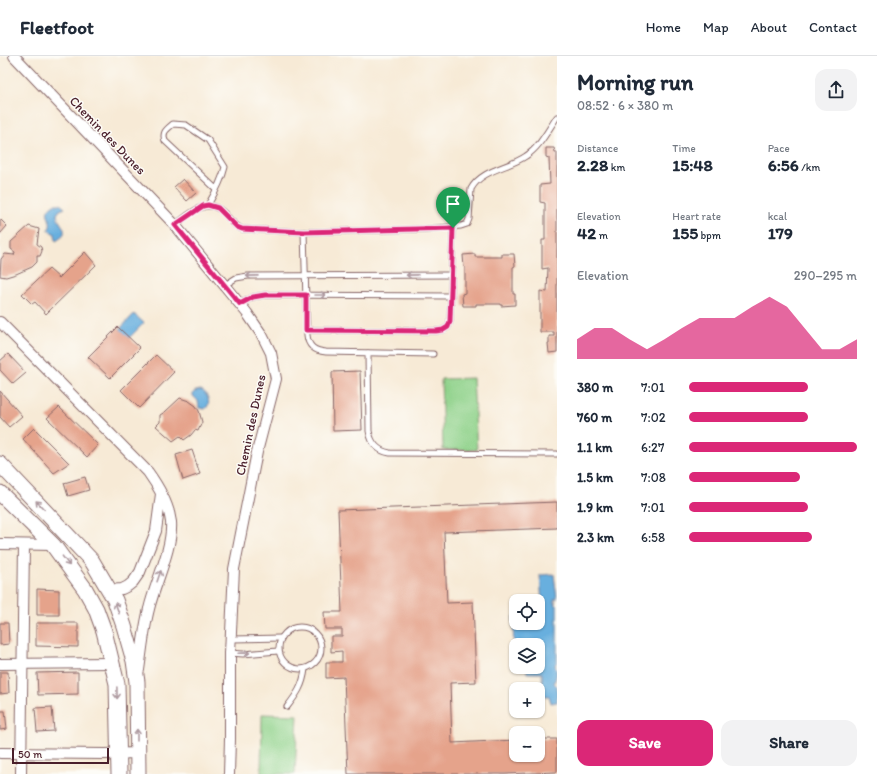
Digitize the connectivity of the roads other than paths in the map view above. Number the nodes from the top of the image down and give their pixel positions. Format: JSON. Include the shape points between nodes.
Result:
{"nodes":[{"id":1,"x":14,"y":56,"type":"edge"},
{"id":2,"x":557,"y":117,"type":"edge"},
{"id":3,"x":216,"y":189,"type":"junction"},
{"id":4,"x":208,"y":205,"type":"junction"},
{"id":5,"x":175,"y":225,"type":"junction"},
{"id":6,"x":453,"y":228,"type":"junction"},
{"id":7,"x":304,"y":232,"type":"junction"},
{"id":8,"x":451,"y":275,"type":"junction"},
{"id":9,"x":305,"y":276,"type":"junction"},
{"id":10,"x":225,"y":285,"type":"junction"},
{"id":11,"x":306,"y":295,"type":"junction"},
{"id":12,"x":451,"y":296,"type":"junction"},
{"id":13,"x":240,"y":304,"type":"junction"},
{"id":14,"x":0,"y":322,"type":"edge"},
{"id":15,"x":306,"y":330,"type":"junction"},
{"id":16,"x":368,"y":353,"type":"junction"},
{"id":17,"x":433,"y":354,"type":"dead end"},
{"id":18,"x":557,"y":454,"type":"edge"},
{"id":19,"x":0,"y":464,"type":"edge"},
{"id":20,"x":0,"y":493,"type":"edge"},
{"id":21,"x":161,"y":494,"type":"junction"},
{"id":22,"x":0,"y":544,"type":"edge"},
{"id":23,"x":24,"y":545,"type":"junction"},
{"id":24,"x":53,"y":545,"type":"junction"},
{"id":25,"x":109,"y":590,"type":"junction"},
{"id":26,"x":280,"y":638,"type":"junction"},
{"id":27,"x":231,"y":639,"type":"junction"},
{"id":28,"x":278,"y":652,"type":"junction"},
{"id":29,"x":230,"y":653,"type":"junction"},
{"id":30,"x":0,"y":664,"type":"edge"},
{"id":31,"x":22,"y":664,"type":"junction"},
{"id":32,"x":113,"y":664,"type":"junction"},
{"id":33,"x":305,"y":669,"type":"junction"},
{"id":34,"x":137,"y":682,"type":"junction"},
{"id":35,"x":287,"y":708,"type":"dead end"},
{"id":36,"x":0,"y":752,"type":"edge"},
{"id":37,"x":22,"y":753,"type":"junction"},
{"id":38,"x":119,"y":753,"type":"junction"},
{"id":39,"x":138,"y":753,"type":"junction"},
{"id":40,"x":21,"y":774,"type":"edge"},
{"id":41,"x":119,"y":774,"type":"edge"},
{"id":42,"x":138,"y":774,"type":"edge"},
{"id":43,"x":229,"y":774,"type":"edge"}],
"edges":[{"from":1,"to":5,"type":"street","name":"Chemin des Dunes"},
{"from":2,"to":6,"type":"lane","via":[[526,157],[483,176],[473,185],[468,221],[464,226]]},
{"from":3,"to":3,"type":"lane","via":[[225,167],[208,140],[186,125],[173,124],[165,130],[165,141]]},
{"from":3,"to":4,"type":"lane"},
{"from":4,"to":5,"type":"lane"},
{"from":4,"to":7,"type":"lane","via":[[218,208],[242,229]]},
{"from":5,"to":10,"type":"street","name":"Chemin des Dunes"},
{"from":6,"to":7,"type":"lane"},
{"from":6,"to":8,"type":"lane"},
{"from":7,"to":9,"type":"lane"},
{"from":8,"to":9,"type":"lane","one_way":true},
{"from":8,"to":12,"type":"lane"},
{"from":9,"to":10,"type":"lane","one_way":true,"via":[[248,276],[236,278]]},
{"from":9,"to":11,"type":"lane"},
{"from":10,"to":13,"type":"street","name":"Chemin des Dunes"},
{"from":11,"to":12,"type":"lane","one_way":true},
{"from":11,"to":13,"type":"lane","via":[[265,295],[253,297]]},
{"from":11,"to":15,"type":"lane"},
{"from":12,"to":15,"type":"lane","via":[[450,321],[448,327],[443,330]]},
{"from":13,"to":27,"type":"street","name":"Chemin des Dunes","via":[[262,335],[271,353],[276,379],[257,452],[234,569]]},
{"from":14,"to":21,"type":"street","via":[[148,472]]},
{"from":15,"to":16,"type":"lane","via":[[307,340],[316,350]]},
{"from":16,"to":17,"type":"lane"},
{"from":16,"to":18,"type":"lane","via":[[369,431],[375,446],[385,452]]},
{"from":25,"to":19,"type":"street","one_way":true,"via":[[92,562]]},
{"from":20,"to":24,"type":"street"},
{"from":21,"to":25,"type":"street","via":[[156,531],[140,572],[128,586]]},
{"from":34,"to":21,"type":"street","one_way":true,"via":[[149,609],[170,533],[171,522]]},
{"from":22,"to":23,"type":"street"},
{"from":23,"to":24,"type":"street"},
{"from":23,"to":31,"type":"street"},
{"from":24,"to":32,"type":"street","one_way":true,"via":[[85,589],[96,609]]},
{"from":34,"to":25,"type":"street","one_way":true,"via":[[124,626]]},
{"from":26,"to":27,"type":"lane"},
{"from":26,"to":28,"type":"lane"},
{"from":26,"to":33,"type":"lane","via":[[286,631],[303,626],[319,637],[322,647],[320,657],[314,665]]},
{"from":27,"to":29,"type":"street","name":"Chemin des Dunes"},
{"from":29,"to":28,"type":"lane","one_way":true},
{"from":28,"to":33,"type":"lane","via":[[283,662],[293,668]]},
{"from":29,"to":43,"type":"street","name":"Chemin des Dunes"},
{"from":30,"to":31,"type":"street"},
{"from":31,"to":32,"type":"street"},
{"from":31,"to":37,"type":"street"},
{"from":32,"to":38,"type":"street","one_way":true,"via":[[117,684]]},
{"from":33,"to":35,"type":"lane","via":[[303,682]]},
{"from":39,"to":34,"type":"street","one_way":true},
{"from":36,"to":37,"type":"street"},
{"from":37,"to":38,"type":"street"},
{"from":37,"to":40,"type":"street"},
{"from":38,"to":39,"type":"street"},
{"from":38,"to":41,"type":"street"},
{"from":39,"to":42,"type":"street"}]}
